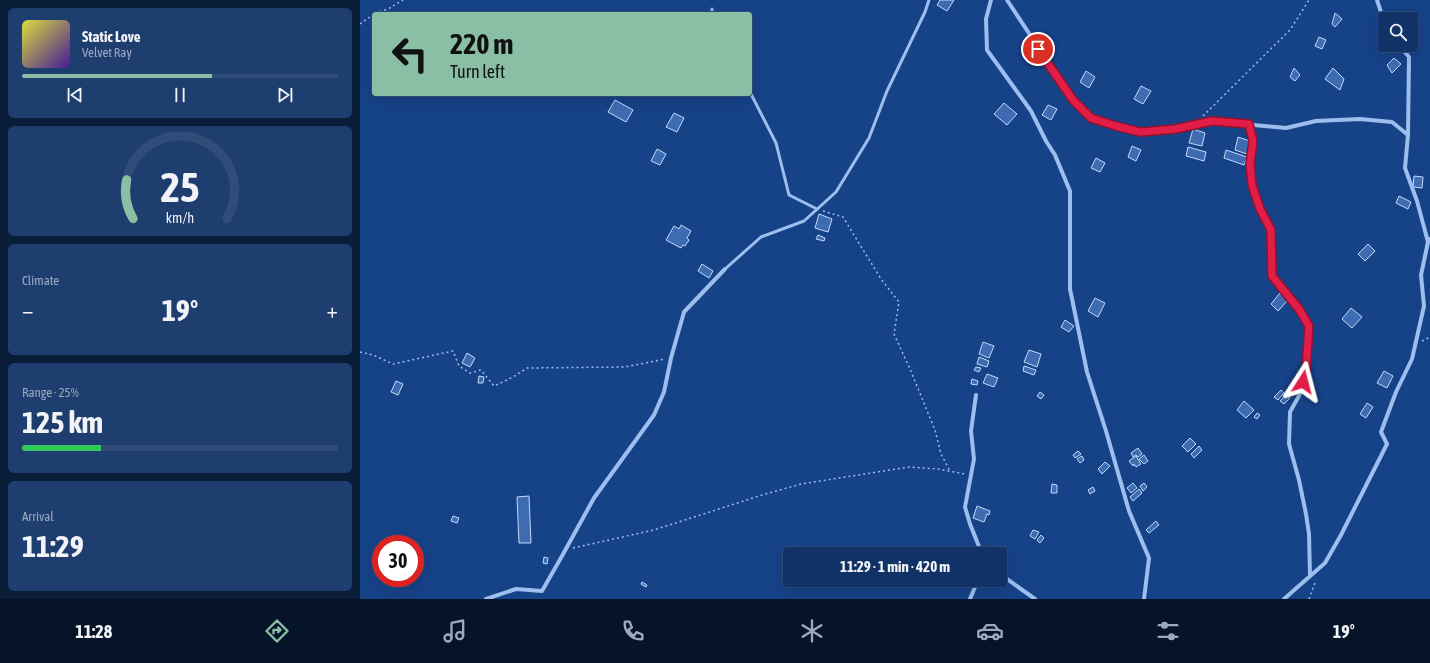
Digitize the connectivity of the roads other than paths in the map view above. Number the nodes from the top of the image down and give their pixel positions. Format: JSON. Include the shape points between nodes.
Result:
{"nodes":[{"id":1,"x":929,"y":0,"type":"edge"},
{"id":2,"x":991,"y":0,"type":"edge"},
{"id":3,"x":1007,"y":0,"type":"edge"},
{"id":4,"x":1377,"y":0,"type":"edge"},
{"id":5,"x":1381,"y":12,"type":"edge"},
{"id":6,"x":1405,"y":52,"type":"edge"},
{"id":7,"x":752,"y":96,"type":"edge"},
{"id":8,"x":1249,"y":124,"type":"junction"},
{"id":9,"x":1408,"y":134,"type":"junction"},
{"id":10,"x":817,"y":209,"type":"junction"},
{"id":11,"x":1429,"y":241,"type":"edge"},
{"id":12,"x":726,"y":269,"type":"joint"},
{"id":13,"x":976,"y":395,"type":"dead end"},
{"id":14,"x":979,"y":547,"type":"edge"},
{"id":15,"x":1310,"y":575,"type":"junction"},
{"id":16,"x":1007,"y":579,"type":"edge"},
{"id":17,"x":975,"y":587,"type":"edge"},
{"id":18,"x":486,"y":599,"type":"edge"},
{"id":19,"x":970,"y":599,"type":"edge"},
{"id":20,"x":1035,"y":599,"type":"edge"},
{"id":21,"x":1144,"y":599,"type":"edge"},
{"id":22,"x":1284,"y":599,"type":"edge"}],
"edges":[{"from":1,"to":10,"type":"lane","via":[[887,91],[869,138],[836,192]]},
{"from":2,"to":21,"type":"street","via":[[986,19],[987,50],[1031,111],[1055,155],[1070,191],[1070,289],[1087,372],[1129,511],[1149,558]]},
{"from":3,"to":8,"type":"street","via":[[1073,100],[1091,118],[1140,132],[1175,129],[1212,121]]},
{"from":4,"to":5,"type":"street"},
{"from":6,"to":9,"type":"street","via":[[1409,57]]},
{"from":7,"to":10,"type":"lane","via":[[776,143],[789,195]]},
{"from":8,"to":9,"type":"street","via":[[1286,128],[1316,122],[1360,119],[1392,122]]},
{"from":8,"to":15,"type":"street","via":[[1253,141],[1250,164],[1252,185],[1271,230],[1272,276],[1299,309],[1309,326],[1306,370],[1300,394],[1290,412],[1289,444],[1306,514]]},
{"from":9,"to":11,"type":"street","via":[[1405,168]]},
{"from":10,"to":12,"type":"lane","via":[[804,221],[761,237]]},
{"from":11,"to":15,"type":"street","via":[[1421,274],[1424,306],[1412,359],[1381,432],[1387,444],[1325,563]]},
{"from":12,"to":18,"type":"street","via":[[684,312],[664,392],[654,415],[594,498],[542,591],[516,589]]},
{"from":13,"to":14,"type":"street","via":[[971,431],[974,459],[965,507]]},
{"from":15,"to":22,"type":"street"},
{"from":16,"to":20,"type":"street"},
{"from":17,"to":19,"type":"street"}]}
